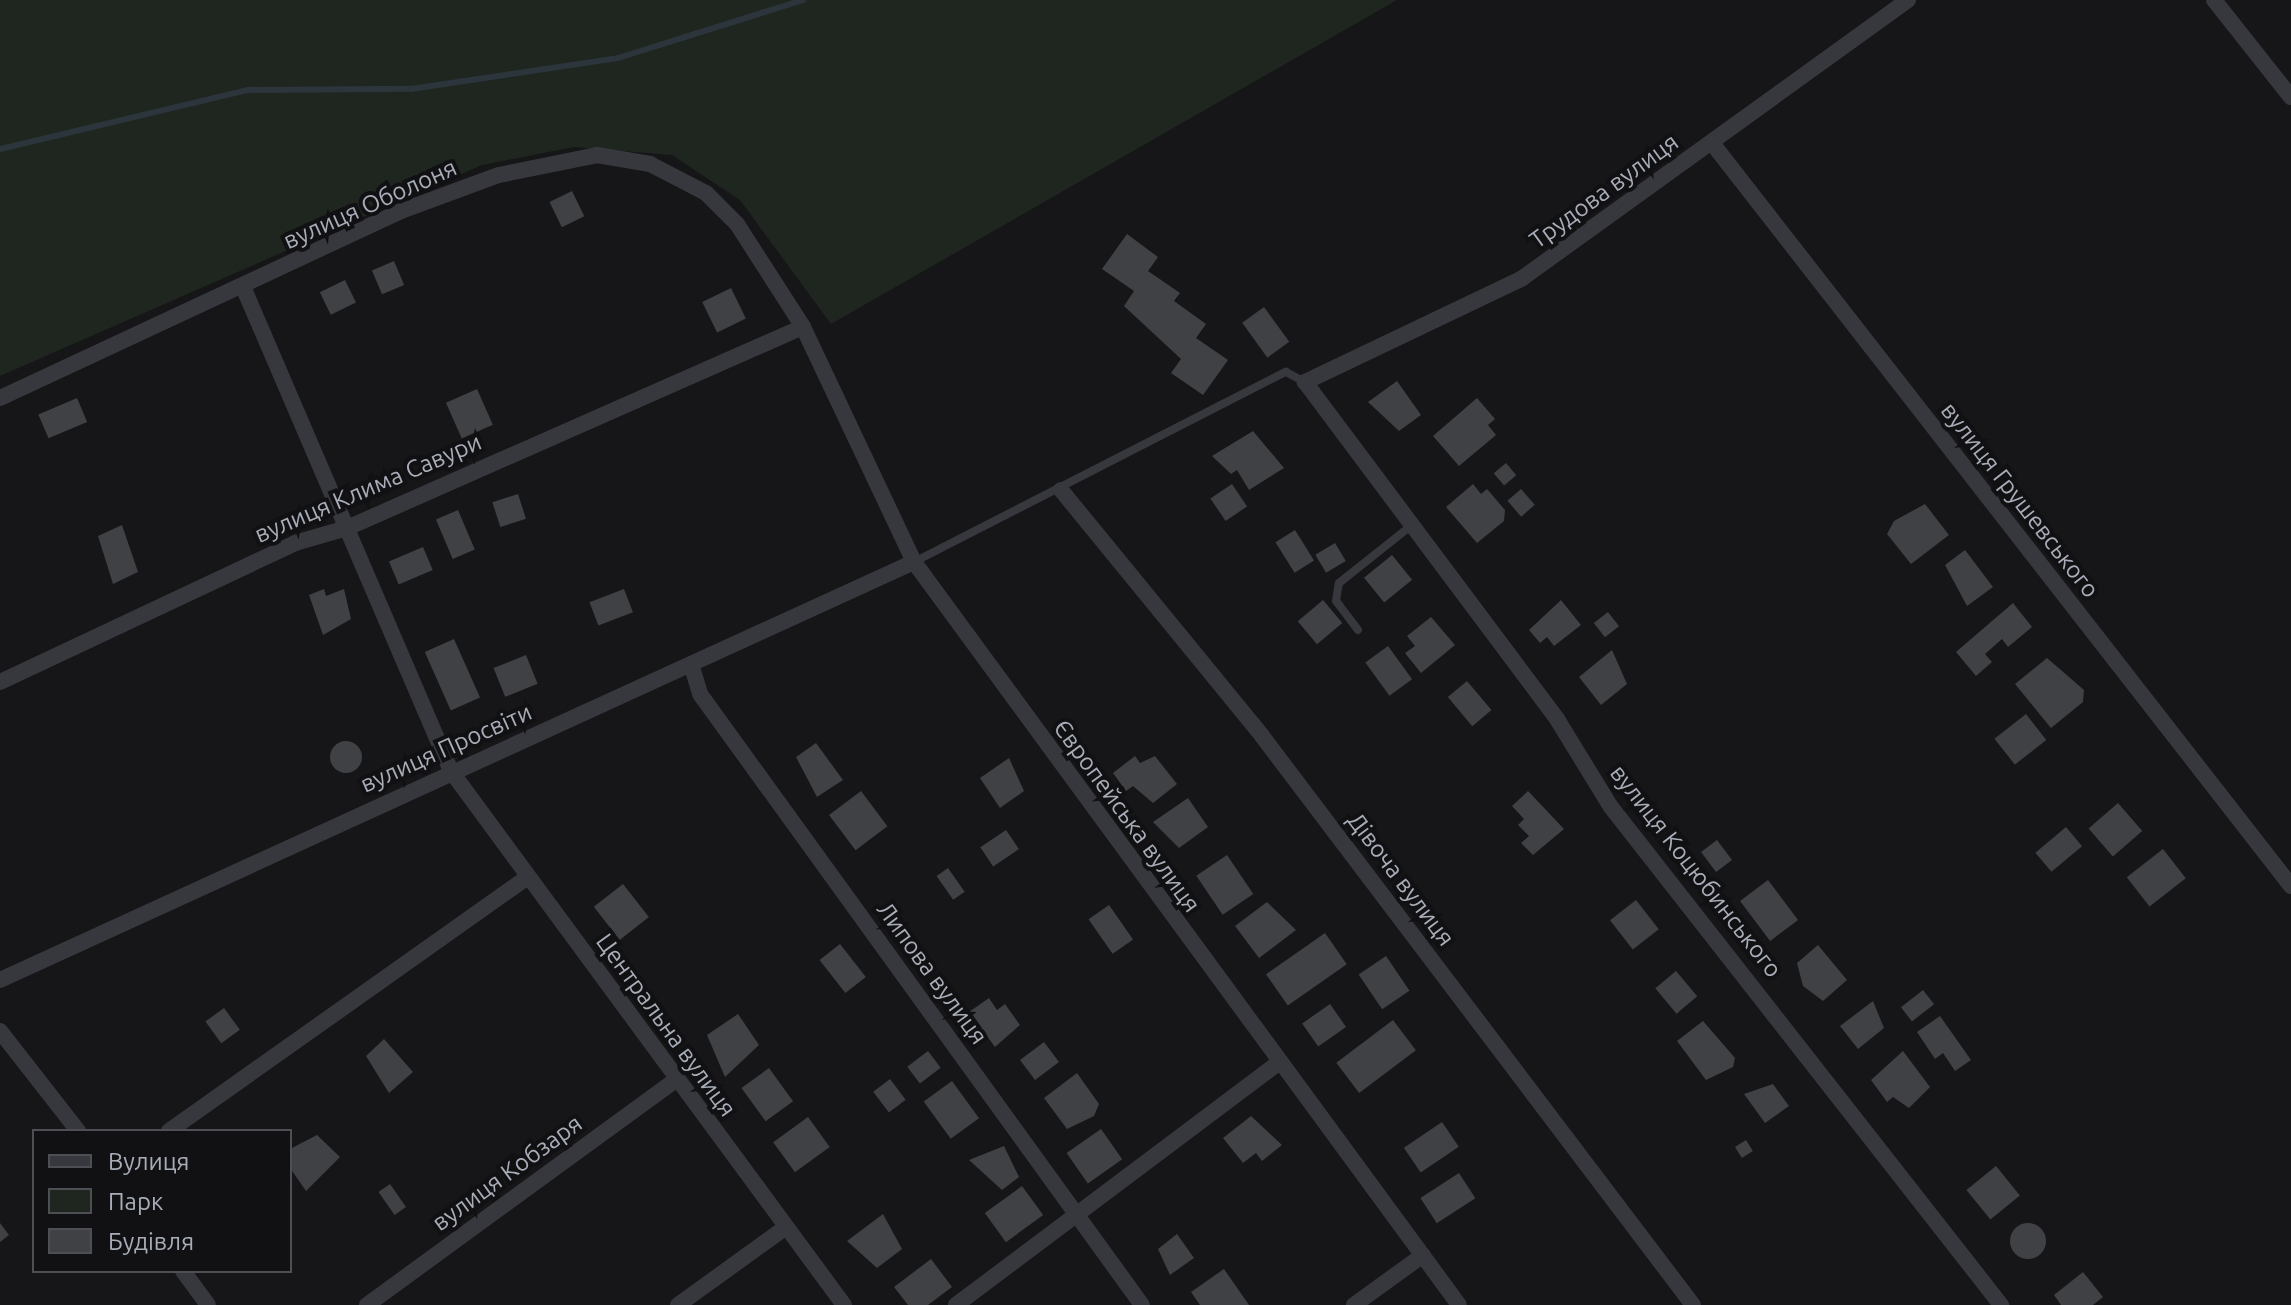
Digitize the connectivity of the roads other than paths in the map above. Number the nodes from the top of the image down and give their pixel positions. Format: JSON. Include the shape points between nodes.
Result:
{"nodes":[{"id":1,"x":1908,"y":0,"type":"edge"},
{"id":2,"x":2214,"y":0,"type":"edge"},
{"id":3,"x":2291,"y":97,"type":"edge"},
{"id":4,"x":1712,"y":143,"type":"junction"},
{"id":5,"x":244,"y":289,"type":"junction"},
{"id":6,"x":803,"y":327,"type":"junction"},
{"id":7,"x":1305,"y":382,"type":"junction"},
{"id":8,"x":0,"y":398,"type":"edge"},
{"id":9,"x":1061,"y":490,"type":"junction"},
{"id":10,"x":1412,"y":525,"type":"junction"},
{"id":11,"x":347,"y":528,"type":"junction"},
{"id":12,"x":914,"y":562,"type":"junction"},
{"id":13,"x":1358,"y":630,"type":"dead end"},
{"id":14,"x":691,"y":664,"type":"junction"},
{"id":15,"x":0,"y":682,"type":"edge"},
{"id":16,"x":451,"y":771,"type":"junction"},
{"id":17,"x":528,"y":877,"type":"junction"},
{"id":18,"x":2291,"y":886,"type":"edge"},
{"id":19,"x":0,"y":980,"type":"edge"},
{"id":20,"x":0,"y":1031,"type":"edge"},
{"id":21,"x":1277,"y":1064,"type":"junction"},
{"id":22,"x":676,"y":1080,"type":"junction"},
{"id":23,"x":76,"y":1129,"type":"edge"},
{"id":24,"x":172,"y":1129,"type":"edge"},
{"id":25,"x":1078,"y":1215,"type":"junction"},
{"id":26,"x":786,"y":1227,"type":"junction"},
{"id":27,"x":1423,"y":1255,"type":"junction"},
{"id":28,"x":184,"y":1273,"type":"edge"},
{"id":29,"x":208,"y":1305,"type":"edge"},
{"id":30,"x":367,"y":1305,"type":"edge"},
{"id":31,"x":678,"y":1305,"type":"edge"},
{"id":32,"x":844,"y":1305,"type":"edge"},
{"id":33,"x":956,"y":1305,"type":"edge"},
{"id":34,"x":1142,"y":1305,"type":"edge"},
{"id":35,"x":1354,"y":1305,"type":"edge"},
{"id":36,"x":1459,"y":1305,"type":"edge"},
{"id":37,"x":1693,"y":1305,"type":"edge"},
{"id":38,"x":2001,"y":1305,"type":"edge"}],
"edges":[{"from":1,"to":4,"type":"street","name":"Трудова вулиця"},
{"from":2,"to":3,"type":"street"},
{"from":4,"to":7,"type":"street","name":"Трудова вулиця","via":[[1523,278]]},
{"from":4,"to":18,"type":"street","name":"вулиця Грушевського"},
{"from":5,"to":6,"type":"street","name":"вулиця Оболоня","via":[[401,211],[499,175],[597,155],[650,164],[706,193],[737,224]]},
{"from":5,"to":8,"type":"street","name":"вулиця Оболоня"},
{"from":5,"to":11,"type":"street","name":"Центральна вулиця"},
{"from":6,"to":11,"type":"street","name":"вулиця Клима Савури"},
{"from":6,"to":12,"type":"street","name":"Європейська вулиця"},
{"from":7,"to":9,"type":"lane","via":[[1286,372]]},
{"from":7,"to":10,"type":"street","name":"вулиця Коцюбинського"},
{"from":9,"to":12,"type":"lane"},
{"from":9,"to":37,"type":"street","name":"Дівоча вулиця","via":[[1262,736]]},
{"from":10,"to":13,"type":"lane","via":[[1339,583],[1336,601]]},
{"from":10,"to":38,"type":"street","name":"вулиця Коцюбинського","via":[[1557,719],[1611,807]]},
{"from":11,"to":15,"type":"street","name":"вулиця Клима Савури","via":[[295,543]]},
{"from":11,"to":16,"type":"street","name":"Центральна вулиця"},
{"from":12,"to":14,"type":"street","name":"вулиця Просвіти"},
{"from":12,"to":21,"type":"street","name":"Європейська вулиця"},
{"from":14,"to":16,"type":"street","name":"вулиця Просвіти"},
{"from":14,"to":25,"type":"street","name":"Липова вулиця","via":[[700,694]]},
{"from":16,"to":17,"type":"street","name":"Центральна вулиця"},
{"from":16,"to":19,"type":"street","name":"вулиця Просвіти"},
{"from":17,"to":22,"type":"street","name":"Центральна вулиця"},
{"from":17,"to":24,"type":"street"},
{"from":20,"to":23,"type":"street"},
{"from":21,"to":25,"type":"street"},
{"from":21,"to":27,"type":"street","name":"Європейська вулиця"},
{"from":22,"to":26,"type":"street","name":"Центральна вулиця"},
{"from":22,"to":30,"type":"street","name":"вулиця Кобзаря"},
{"from":25,"to":33,"type":"street"},
{"from":25,"to":34,"type":"street","name":"Липова вулиця"},
{"from":26,"to":31,"type":"street"},
{"from":26,"to":32,"type":"street","name":"Центральна вулиця"},
{"from":27,"to":35,"type":"street"},
{"from":27,"to":36,"type":"street","name":"Європейська вулиця"},
{"from":28,"to":29,"type":"street"}]}
